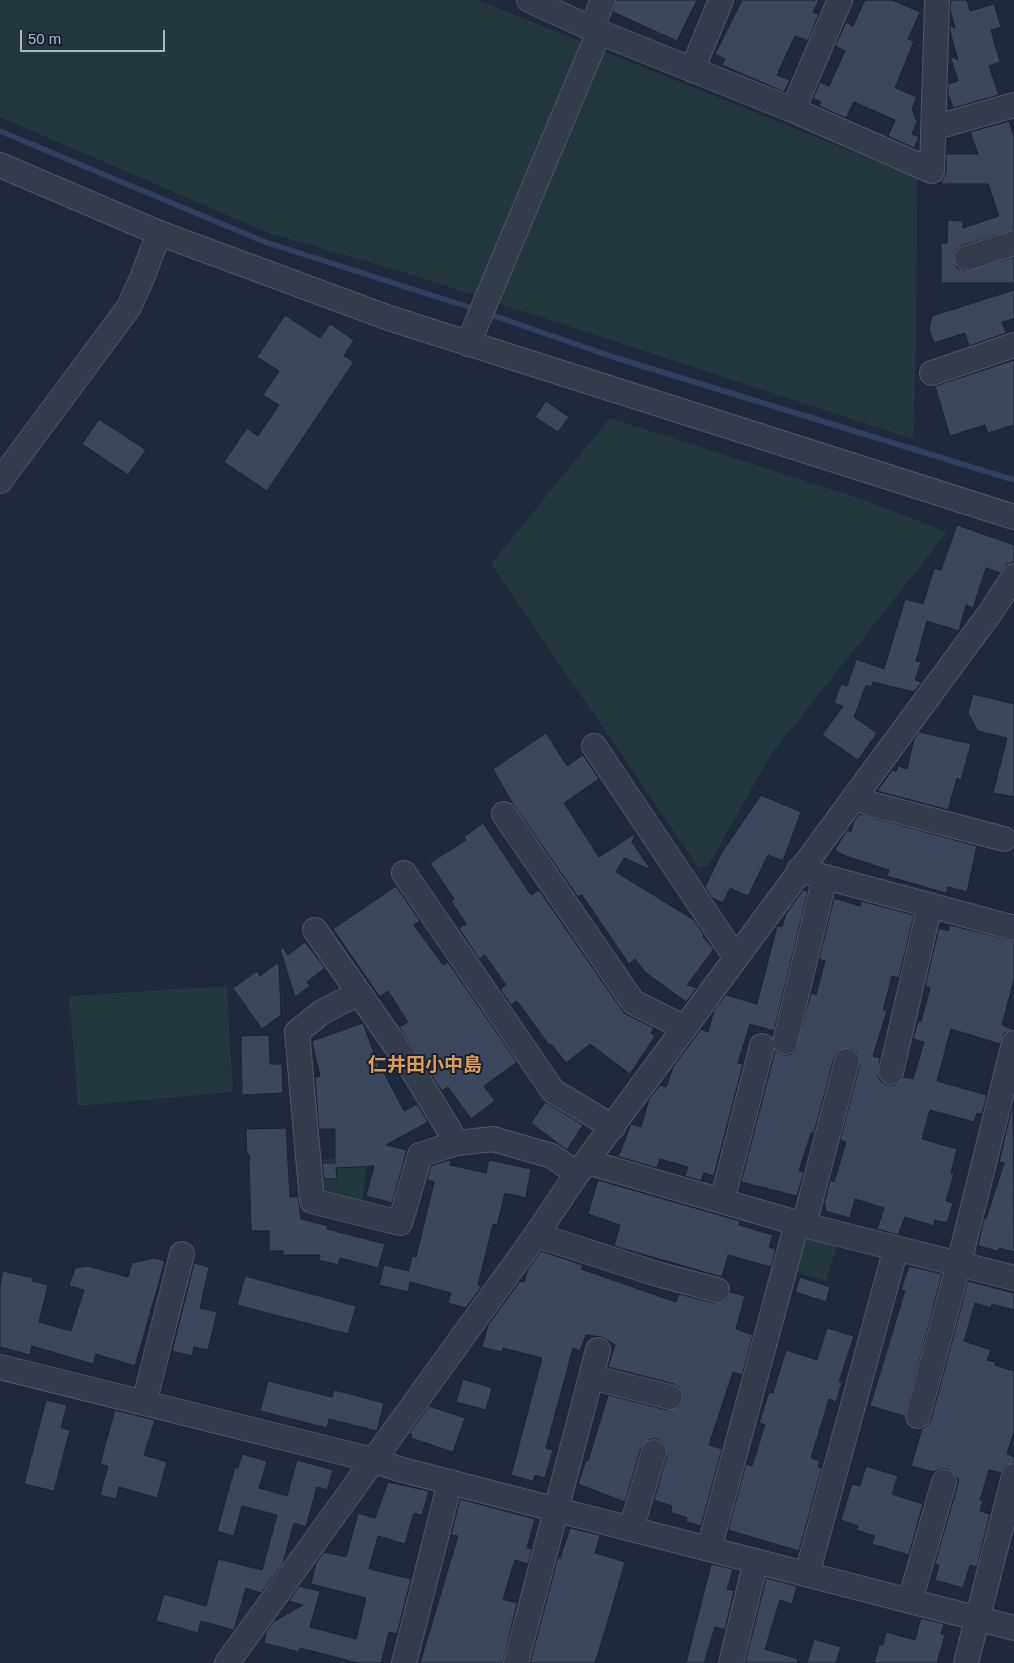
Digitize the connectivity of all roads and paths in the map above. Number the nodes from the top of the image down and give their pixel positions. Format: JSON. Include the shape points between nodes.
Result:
{"nodes":[{"id":1,"x":529,"y":0,"type":"edge"},
{"id":2,"x":604,"y":0,"type":"edge"},
{"id":3,"x":721,"y":0,"type":"edge"},
{"id":4,"x":840,"y":0,"type":"edge"},
{"id":5,"x":937,"y":0,"type":"edge"},
{"id":6,"x":595,"y":30,"type":"junction"},
{"id":7,"x":692,"y":70,"type":"junction"},
{"id":8,"x":1014,"y":105,"type":"edge"},
{"id":9,"x":793,"y":110,"type":"junction"},
{"id":10,"x":933,"y":128,"type":"junction"},
{"id":11,"x":0,"y":165,"type":"edge"},
{"id":12,"x":158,"y":233,"type":"junction"},
{"id":13,"x":1014,"y":244,"type":"edge"},
{"id":14,"x":968,"y":258,"type":"dead end"},
{"id":15,"x":472,"y":333,"type":"junction"},
{"id":16,"x":1014,"y":345,"type":"edge"},
{"id":17,"x":932,"y":373,"type":"dead end"},
{"id":18,"x":0,"y":481,"type":"edge"},
{"id":19,"x":1014,"y":516,"type":"edge"},
{"id":20,"x":1014,"y":576,"type":"edge"},
{"id":21,"x":594,"y":746,"type":"dead end"},
{"id":22,"x":856,"y":796,"type":"junction"},
{"id":23,"x":504,"y":814,"type":"dead end"},
{"id":24,"x":1004,"y":839,"type":"dead end"},
{"id":25,"x":799,"y":870,"type":"junction"},
{"id":26,"x":404,"y":873,"type":"dead end"},
{"id":27,"x":825,"y":877,"type":"junction"},
{"id":28,"x":930,"y":905,"type":"junction"},
{"id":29,"x":1014,"y":928,"type":"edge"},
{"id":30,"x":315,"y":930,"type":"dead end"},
{"id":31,"x":736,"y":958,"type":"junction"},
{"id":32,"x":359,"y":993,"type":"junction"},
{"id":33,"x":685,"y":1028,"type":"junction"},
{"id":34,"x":785,"y":1042,"type":"dead end"},
{"id":35,"x":1014,"y":1043,"type":"edge"},
{"id":36,"x":762,"y":1046,"type":"dead end"},
{"id":37,"x":847,"y":1061,"type":"dead end"},
{"id":38,"x":891,"y":1072,"type":"dead end"},
{"id":39,"x":613,"y":1127,"type":"junction"},
{"id":40,"x":457,"y":1143,"type":"junction"},
{"id":41,"x":582,"y":1168,"type":"junction"},
{"id":42,"x":722,"y":1201,"type":"junction"},
{"id":43,"x":800,"y":1224,"type":"junction"},
{"id":44,"x":536,"y":1235,"type":"junction"},
{"id":45,"x":896,"y":1248,"type":"junction"},
{"id":46,"x":182,"y":1254,"type":"dead end"},
{"id":47,"x":959,"y":1263,"type":"junction"},
{"id":48,"x":1014,"y":1278,"type":"edge"},
{"id":49,"x":717,"y":1290,"type":"dead end"},
{"id":50,"x":598,"y":1350,"type":"dead end"},
{"id":51,"x":0,"y":1367,"type":"edge"},
{"id":52,"x":591,"y":1377,"type":"junction"},
{"id":53,"x":670,"y":1397,"type":"dead end"},
{"id":54,"x":144,"y":1403,"type":"junction"},
{"id":55,"x":918,"y":1416,"type":"dead end"},
{"id":56,"x":654,"y":1452,"type":"dead end"},
{"id":57,"x":373,"y":1460,"type":"junction"},
{"id":58,"x":1014,"y":1476,"type":"edge"},
{"id":59,"x":450,"y":1482,"type":"junction"},
{"id":60,"x":944,"y":1482,"type":"dead end"},
{"id":61,"x":556,"y":1509,"type":"junction"},
{"id":62,"x":632,"y":1529,"type":"junction"},
{"id":63,"x":709,"y":1549,"type":"junction"},
{"id":64,"x":756,"y":1561,"type":"junction"},
{"id":65,"x":807,"y":1574,"type":"junction"},
{"id":66,"x":910,"y":1601,"type":"junction"},
{"id":67,"x":978,"y":1618,"type":"junction"},
{"id":68,"x":1014,"y":1628,"type":"edge"},
{"id":69,"x":227,"y":1663,"type":"edge"},
{"id":70,"x":404,"y":1663,"type":"edge"},
{"id":71,"x":516,"y":1663,"type":"edge"},
{"id":72,"x":731,"y":1663,"type":"edge"},
{"id":73,"x":966,"y":1663,"type":"edge"}],
"edges":[{"from":1,"to":6,"type":"street"},
{"from":2,"to":6,"type":"street"},
{"from":3,"to":7,"type":"street"},
{"from":4,"to":9,"type":"street"},
{"from":5,"to":10,"type":"street"},
{"from":6,"to":7,"type":"street"},
{"from":6,"to":15,"type":"street"},
{"from":7,"to":9,"type":"street"},
{"from":8,"to":10,"type":"street"},
{"from":9,"to":10,"type":"street","via":[[932,171]]},
{"from":11,"to":12,"type":"street"},
{"from":12,"to":15,"type":"street","via":[[389,318]]},
{"from":12,"to":18,"type":"street","via":[[129,307]]},
{"from":13,"to":14,"type":"street"},
{"from":15,"to":19,"type":"street"},
{"from":16,"to":17,"type":"street"},
{"from":20,"to":22,"type":"street"},
{"from":21,"to":31,"type":"street"},
{"from":22,"to":24,"type":"street","via":[[871,804]]},
{"from":22,"to":25,"type":"street"},
{"from":23,"to":33,"type":"street","via":[[634,1002]]},
{"from":25,"to":27,"type":"street"},
{"from":25,"to":31,"type":"street"},
{"from":26,"to":39,"type":"street","via":[[552,1091]]},
{"from":27,"to":28,"type":"street"},
{"from":27,"to":34,"type":"street"},
{"from":28,"to":29,"type":"street"},
{"from":28,"to":38,"type":"street"},
{"from":30,"to":32,"type":"street"},
{"from":31,"to":33,"type":"street"},
{"from":32,"to":40,"type":"street","via":[[412,1069]]},
{"from":32,"to":40,"type":"street","via":[[322,1012],[297,1032],[312,1201],[400,1224],[420,1154]]},
{"from":33,"to":39,"type":"street"},
{"from":35,"to":47,"type":"street"},
{"from":36,"to":42,"type":"street"},
{"from":37,"to":43,"type":"street"},
{"from":39,"to":41,"type":"street"},
{"from":40,"to":41,"type":"street","via":[[493,1139]]},
{"from":41,"to":42,"type":"street"},
{"from":41,"to":44,"type":"street"},
{"from":42,"to":43,"type":"street"},
{"from":43,"to":45,"type":"street"},
{"from":43,"to":63,"type":"street"},
{"from":44,"to":49,"type":"street"},
{"from":44,"to":57,"type":"street"},
{"from":45,"to":47,"type":"street"},
{"from":45,"to":65,"type":"street"},
{"from":46,"to":54,"type":"street"},
{"from":47,"to":48,"type":"street"},
{"from":47,"to":55,"type":"street"},
{"from":50,"to":52,"type":"street"},
{"from":51,"to":54,"type":"street"},
{"from":52,"to":53,"type":"street"},
{"from":52,"to":61,"type":"street"},
{"from":54,"to":57,"type":"street"},
{"from":56,"to":62,"type":"street"},
{"from":57,"to":59,"type":"street"},
{"from":57,"to":69,"type":"street"},
{"from":58,"to":67,"type":"street"},
{"from":59,"to":61,"type":"street"},
{"from":59,"to":70,"type":"street"},
{"from":60,"to":66,"type":"street"},
{"from":61,"to":62,"type":"street"},
{"from":61,"to":71,"type":"street"},
{"from":62,"to":63,"type":"street"},
{"from":63,"to":64,"type":"street"},
{"from":64,"to":65,"type":"street"},
{"from":64,"to":72,"type":"street"},
{"from":65,"to":66,"type":"street"},
{"from":66,"to":67,"type":"street"},
{"from":67,"to":68,"type":"street"},
{"from":67,"to":73,"type":"street"}]}
